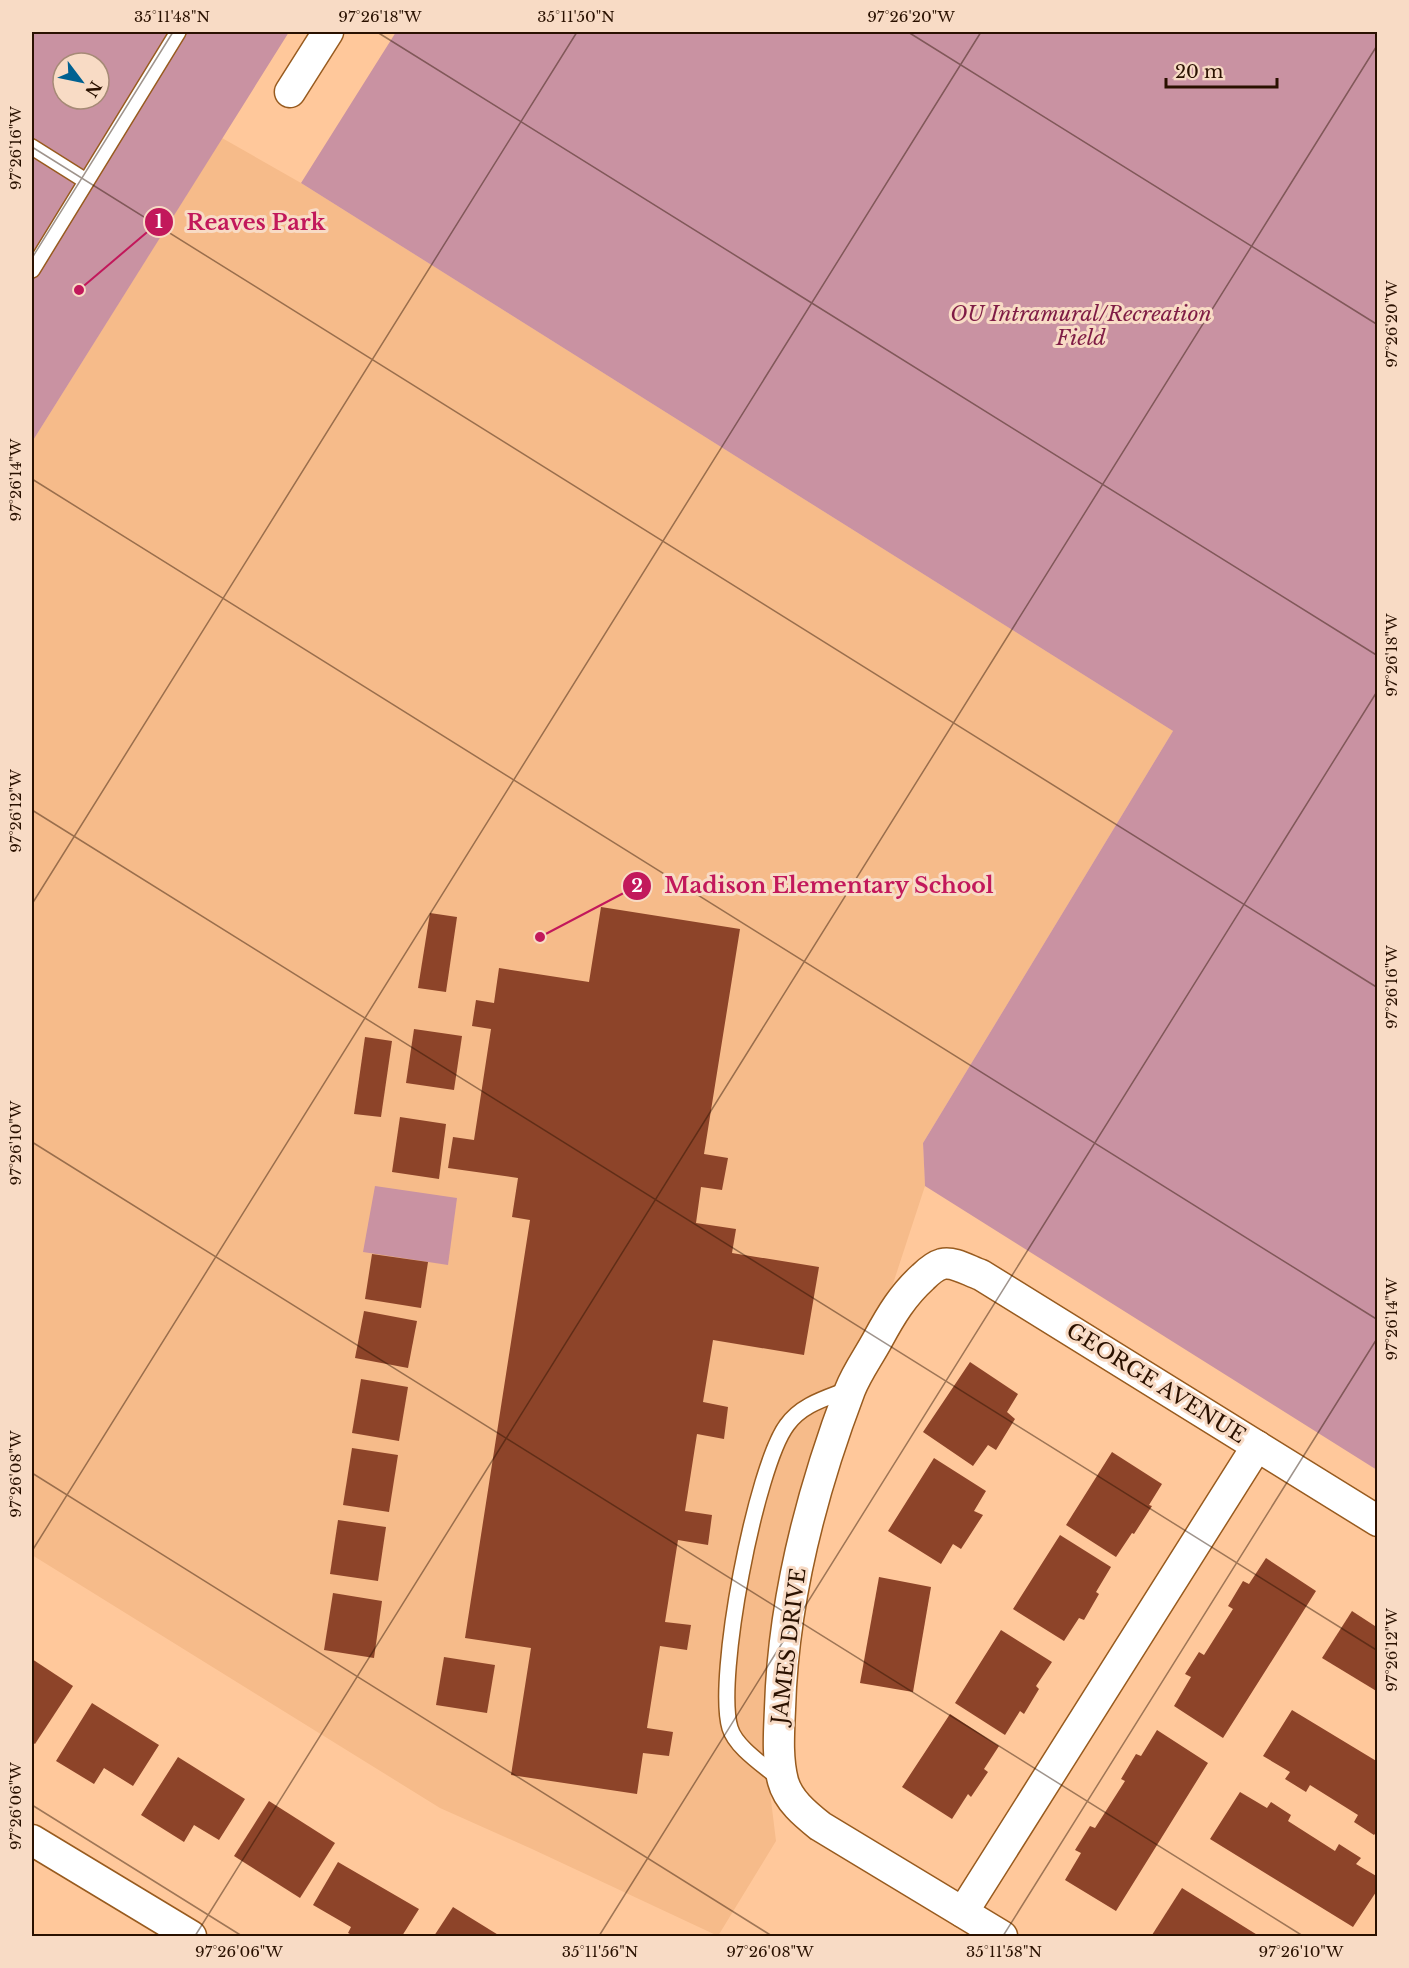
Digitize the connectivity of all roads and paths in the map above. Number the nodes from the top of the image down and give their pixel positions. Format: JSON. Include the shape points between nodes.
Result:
{"nodes":[{"id":1,"x":178,"y":32,"type":"edge"},
{"id":2,"x":328,"y":32,"type":"edge"},
{"id":3,"x":290,"y":92,"type":"dead end"},
{"id":4,"x":32,"y":147,"type":"edge"},
{"id":5,"x":86,"y":181,"type":"junction"},
{"id":6,"x":32,"y":270,"type":"edge"},
{"id":7,"x":925,"y":1275,"type":"joint"},
{"id":8,"x":850,"y":1388,"type":"junction"},
{"id":9,"x":1257,"y":1446,"type":"junction"},
{"id":10,"x":1377,"y":1521,"type":"edge"},
{"id":11,"x":783,"y":1782,"type":"junction"},
{"id":12,"x":32,"y":1840,"type":"edge"},
{"id":13,"x":963,"y":1912,"type":"junction"},
{"id":14,"x":191,"y":1936,"type":"edge"},
{"id":15,"x":1002,"y":1936,"type":"edge"}],
"edges":[{"from":1,"to":5,"type":"lane"},
{"from":2,"to":3,"type":"street"},
{"from":4,"to":5,"type":"lane"},
{"from":5,"to":6,"type":"lane"},
{"from":7,"to":8,"type":"street","name":"JAMES DRIVE","via":[[894,1309]]},
{"from":7,"to":9,"type":"street","name":"GEORGE AVENUE","via":[[941,1264],[952,1264],[981,1275]]},
{"from":8,"to":11,"type":"street","name":"JAMES DRIVE","via":[[800,1554],[780,1693],[778,1741]]},
{"from":8,"to":11,"type":"lane","via":[[803,1408],[786,1426],[771,1458],[740,1579],[727,1675],[730,1730],[738,1744]]},
{"from":9,"to":10,"type":"street","name":"GEORGE AVENUE"},
{"from":9,"to":13,"type":"street"},
{"from":11,"to":13,"type":"street","name":"JAMES DRIVE","via":[[799,1808],[820,1826]]},
{"from":12,"to":14,"type":"street"},
{"from":13,"to":15,"type":"street","name":"JAMES DRIVE"}]}
